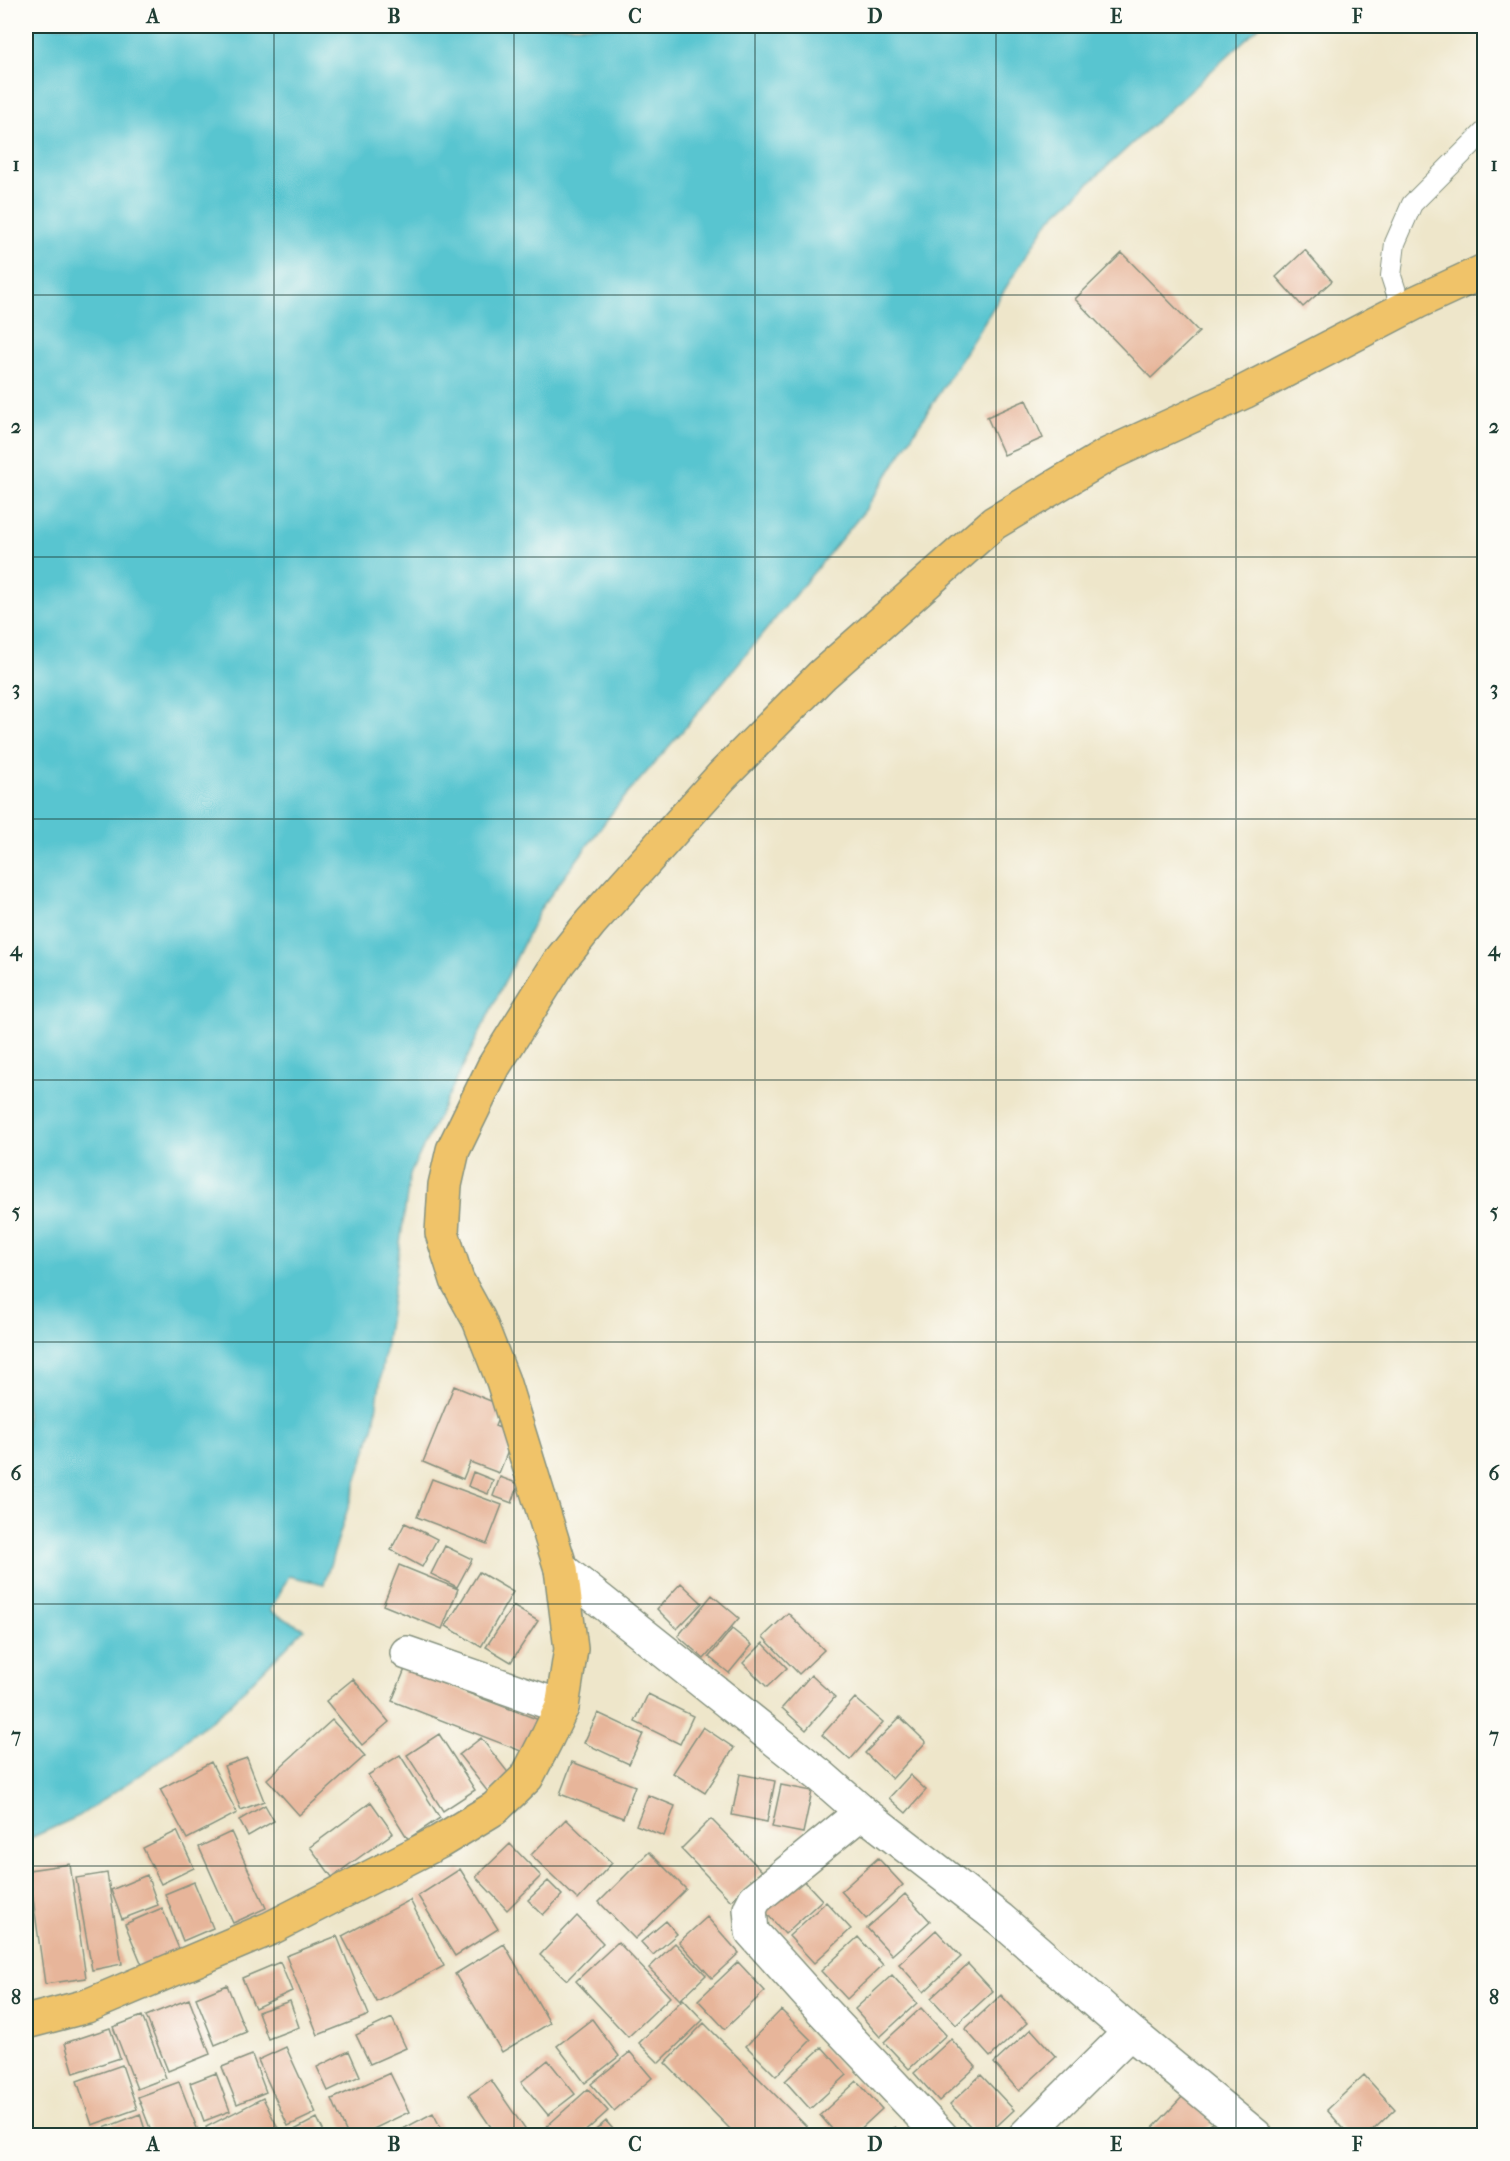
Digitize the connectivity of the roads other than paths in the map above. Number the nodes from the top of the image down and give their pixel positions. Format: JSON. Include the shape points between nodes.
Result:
{"nodes":[{"id":1,"x":1485,"y":132,"type":"edge"},
{"id":2,"x":1485,"y":271,"type":"edge"},
{"id":3,"x":1402,"y":310,"type":"junction"},
{"id":4,"x":561,"y":1569,"type":"junction"},
{"id":5,"x":407,"y":1653,"type":"dead end"},
{"id":6,"x":562,"y":1707,"type":"junction"},
{"id":7,"x":862,"y":1812,"type":"junction"},
{"id":8,"x":26,"y":2022,"type":"edge"},
{"id":9,"x":1130,"y":2032,"type":"junction"},
{"id":10,"x":1245,"y":2132,"type":"edge"},
{"id":11,"x":941,"y":2136,"type":"edge"},
{"id":12,"x":1025,"y":2136,"type":"edge"}],
"edges":[{"from":1,"to":3,"type":"lane","via":[[1412,204],[1395,243],[1391,276]]},
{"from":2,"to":3,"type":"highway"},
{"from":3,"to":4,"type":"highway","via":[[1244,392],[1109,454],[994,524],[822,675],[722,776],[559,962],[494,1066],[453,1150],[445,1185],[442,1233],[457,1280],[479,1320],[502,1381]]},
{"from":4,"to":6,"type":"highway","via":[[571,1649]]},
{"from":4,"to":7,"type":"street"},
{"from":5,"to":6,"type":"street"},
{"from":6,"to":8,"type":"highway","via":[[527,1777],[495,1808],[440,1842],[272,1928],[87,2006]]},
{"from":7,"to":9,"type":"street","via":[[1000,1919]]},
{"from":7,"to":11,"type":"street","via":[[755,1899],[750,1909],[752,1932]]},
{"from":9,"to":10,"type":"street"},
{"from":9,"to":12,"type":"street"}]}
